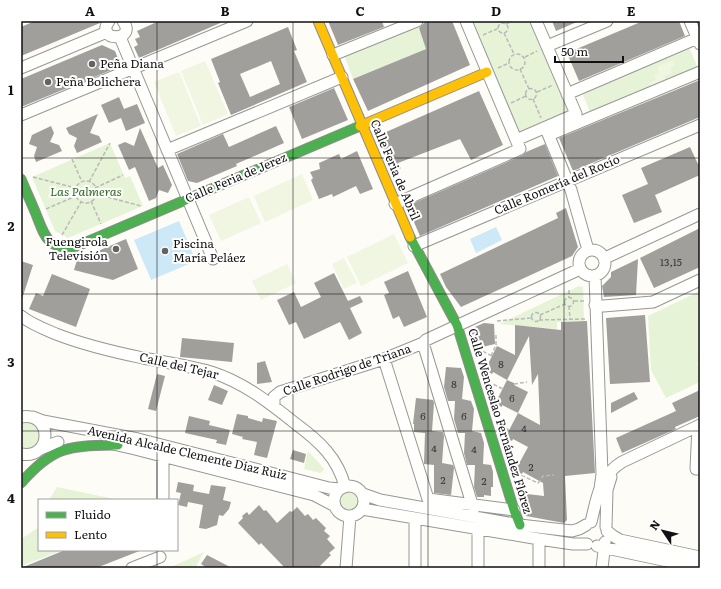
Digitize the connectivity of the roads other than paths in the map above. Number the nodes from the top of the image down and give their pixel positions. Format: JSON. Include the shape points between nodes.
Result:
{"nodes":[{"id":1,"x":247,"y":21,"type":"edge"},
{"id":2,"x":318,"y":21,"type":"edge"},
{"id":3,"x":417,"y":21,"type":"edge"},
{"id":4,"x":466,"y":21,"type":"edge"},
{"id":5,"x":536,"y":21,"type":"edge"},
{"id":6,"x":607,"y":21,"type":"edge"},
{"id":7,"x":690,"y":21,"type":"edge"},
{"id":8,"x":127,"y":22,"type":"edge"},
{"id":9,"x":108,"y":26,"type":"edge"},
{"id":10,"x":120,"y":37,"type":"junction"},
{"id":11,"x":699,"y":40,"type":"edge"},
{"id":12,"x":547,"y":46,"type":"junction"},
{"id":13,"x":333,"y":55,"type":"junction"},
{"id":14,"x":21,"y":68,"type":"edge"},
{"id":15,"x":133,"y":69,"type":"junction"},
{"id":16,"x":487,"y":72,"type":"junction"},
{"id":17,"x":700,"y":72,"type":"edge"},
{"id":18,"x":342,"y":77,"type":"junction"},
{"id":19,"x":567,"y":94,"type":"junction"},
{"id":20,"x":21,"y":114,"type":"edge"},
{"id":21,"x":362,"y":125,"type":"junction"},
{"id":22,"x":700,"y":125,"type":"edge"},
{"id":23,"x":547,"y":131,"type":"junction"},
{"id":24,"x":516,"y":140,"type":"junction"},
{"id":25,"x":167,"y":150,"type":"junction"},
{"id":26,"x":21,"y":179,"type":"edge"},
{"id":27,"x":568,"y":180,"type":"junction"},
{"id":28,"x":187,"y":198,"type":"junction"},
{"id":29,"x":395,"y":204,"type":"junction"},
{"id":30,"x":700,"y":214,"type":"edge"},
{"id":31,"x":414,"y":246,"type":"junction"},
{"id":32,"x":588,"y":250,"type":"junction"},
{"id":33,"x":605,"y":258,"type":"junction"},
{"id":34,"x":213,"y":259,"type":"dead end"},
{"id":35,"x":580,"y":269,"type":"junction"},
{"id":36,"x":595,"y":276,"type":"junction"},
{"id":37,"x":700,"y":280,"type":"edge"},
{"id":38,"x":590,"y":303,"type":"junction"},
{"id":39,"x":21,"y":316,"type":"edge"},
{"id":40,"x":457,"y":325,"type":"junction"},
{"id":41,"x":423,"y":343,"type":"junction"},
{"id":42,"x":384,"y":359,"type":"junction"},
{"id":43,"x":274,"y":406,"type":"junction"},
{"id":44,"x":24,"y":417,"type":"edge"},
{"id":45,"x":699,"y":425,"type":"edge"},
{"id":46,"x":118,"y":445,"type":"junction"},
{"id":47,"x":601,"y":447,"type":"junction"},
{"id":48,"x":40,"y":449,"type":"junction"},
{"id":49,"x":25,"y":455,"type":"edge"},
{"id":50,"x":163,"y":457,"type":"junction"},
{"id":51,"x":622,"y":462,"type":"junction"},
{"id":52,"x":700,"y":469,"type":"edge"},
{"id":53,"x":21,"y":483,"type":"edge"},
{"id":54,"x":342,"y":488,"type":"junction"},
{"id":55,"x":600,"y":489,"type":"junction"},
{"id":56,"x":363,"y":494,"type":"junction"},
{"id":57,"x":163,"y":499,"type":"edge"},
{"id":58,"x":472,"y":504,"type":"junction"},
{"id":59,"x":335,"y":506,"type":"junction"},
{"id":60,"x":362,"y":509,"type":"junction"},
{"id":61,"x":514,"y":510,"type":"junction"},
{"id":62,"x":350,"y":516,"type":"junction"},
{"id":63,"x":473,"y":517,"type":"junction"},
{"id":64,"x":415,"y":518,"type":"junction"},
{"id":65,"x":588,"y":524,"type":"junction"},
{"id":66,"x":520,"y":525,"type":"junction"},
{"id":67,"x":478,"y":528,"type":"junction"},
{"id":68,"x":606,"y":529,"type":"junction"},
{"id":69,"x":539,"y":539,"type":"junction"},
{"id":70,"x":598,"y":545,"type":"junction"},
{"id":71,"x":700,"y":557,"type":"edge"},
{"id":72,"x":160,"y":558,"type":"edge"},
{"id":73,"x":694,"y":567,"type":"edge"},
{"id":74,"x":132,"y":568,"type":"edge"},
{"id":75,"x":346,"y":568,"type":"edge"},
{"id":76,"x":415,"y":568,"type":"edge"},
{"id":77,"x":478,"y":568,"type":"edge"},
{"id":78,"x":540,"y":568,"type":"edge"},
{"id":79,"x":602,"y":568,"type":"edge"}],
"edges":[{"from":1,"to":15,"type":"street"},
{"from":2,"to":13,"type":"main road","name":"Calle Feria de Abril"},
{"from":3,"to":13,"type":"street"},
{"from":4,"to":16,"type":"street"},
{"from":5,"to":12,"type":"street"},
{"from":6,"to":12,"type":"street"},
{"from":7,"to":11,"type":"street"},
{"from":8,"to":10,"type":"street"},
{"from":9,"to":10,"type":"street","via":[[111,36]]},
{"from":9,"to":14,"type":"street"},
{"from":10,"to":15,"type":"street"},
{"from":11,"to":19,"type":"street"},
{"from":12,"to":19,"type":"street"},
{"from":13,"to":18,"type":"main road","name":"Calle Feria de Abril"},
{"from":15,"to":20,"type":"street"},
{"from":15,"to":25,"type":"street"},
{"from":16,"to":21,"type":"main road","name":"Calle Feria de Jerez"},
{"from":16,"to":24,"type":"street"},
{"from":17,"to":23,"type":"street"},
{"from":18,"to":21,"type":"main road","name":"Calle Feria de Abril"},
{"from":18,"to":25,"type":"street"},
{"from":19,"to":23,"type":"street","via":[[576,114]]},
{"from":21,"to":28,"type":"main road","name":"Calle Feria de Jerez"},
{"from":21,"to":29,"type":"main road","name":"Calle Feria de Abril"},
{"from":22,"to":27,"type":"street","name":"Calle Romería del Rocío"},
{"from":23,"to":24,"type":"street"},
{"from":23,"to":27,"type":"street"},
{"from":24,"to":29,"type":"street","via":[[520,150]]},
{"from":25,"to":28,"type":"street"},
{"from":26,"to":28,"type":"main road","name":"Calle Feria de Jerez","via":[[45,237],[61,248],[77,246]]},
{"from":27,"to":31,"type":"street","name":"Calle Romería del Rocío"},
{"from":27,"to":32,"type":"street"},
{"from":28,"to":34,"type":"street"},
{"from":29,"to":31,"type":"main road","name":"Calle Feria de Abril"},
{"from":30,"to":33,"type":"street"},
{"from":31,"to":40,"type":"main road","name":"Calle Feria de Abril"},
{"from":32,"to":33,"type":"street","via":[[597,250]]},
{"from":32,"to":35,"type":"street","via":[[580,257]]},
{"from":33,"to":36,"type":"street","via":[[604,269]]},
{"from":35,"to":36,"type":"street","via":[[586,275]]},
{"from":35,"to":40,"type":"street","name":"Calle Rodrigo de Triana"},
{"from":36,"to":38,"type":"street"},
{"from":37,"to":38,"type":"street","via":[[653,302],[603,306]]},
{"from":38,"to":47,"type":"street"},
{"from":39,"to":43,"type":"street","name":"Calle del Tejar","via":[[72,340],[212,372]]},
{"from":40,"to":41,"type":"street","name":"Calle Rodrigo de Triana"},
{"from":40,"to":61,"type":"main road","name":"Calle Wenceslao Fernández Flórez"},
{"from":41,"to":42,"type":"street","name":"Calle Rodrigo de Triana"},
{"from":41,"to":58,"type":"street"},
{"from":42,"to":43,"type":"street","name":"Calle Rodrigo de Triana","via":[[280,392],[274,398]]},
{"from":42,"to":58,"type":"street","via":[[428,499]]},
{"from":43,"to":54,"type":"street","name":"Calle del Tejar","via":[[308,432],[333,458],[342,473]]},
{"from":44,"to":48,"type":"street","via":[[42,424],[45,430],[46,437]]},
{"from":44,"to":54,"type":"street","name":"Avenida Alcalde Clemente Díaz Ruiz","via":[[138,439],[329,488]]},
{"from":45,"to":51,"type":"street"},
{"from":45,"to":52,"type":"street","via":[[696,468]]},
{"from":46,"to":48,"type":"street","name":"Avenida Alcalde Clemente Díaz Ruiz","via":[[73,439]]},
{"from":46,"to":50,"type":"street","name":"Avenida Alcalde Clemente Díaz Ruiz"},
{"from":46,"to":53,"type":"main road","via":[[71,447],[56,452],[32,469]]},
{"from":47,"to":51,"type":"street","via":[[610,459]]},
{"from":47,"to":55,"type":"street"},
{"from":48,"to":49,"type":"street","name":"Avenida Alcalde Clemente Díaz Ruiz"},
{"from":49,"to":53,"type":"main road","via":[[28,464]]},
{"from":50,"to":57,"type":"street"},
{"from":50,"to":59,"type":"street","name":"Avenida Alcalde Clemente Díaz Ruiz","via":[[314,496]]},
{"from":51,"to":55,"type":"street","via":[[610,470]]},
{"from":51,"to":68,"type":"street","via":[[608,482]]},
{"from":54,"to":56,"type":"street","via":[[353,486]]},
{"from":54,"to":59,"type":"street","via":[[334,497]]},
{"from":55,"to":65,"type":"street"},
{"from":56,"to":60,"type":"street"},
{"from":56,"to":63,"type":"street","via":[[380,500]]},
{"from":58,"to":61,"type":"street"},
{"from":58,"to":63,"type":"street"},
{"from":59,"to":62,"type":"street","via":[[340,513]]},
{"from":60,"to":62,"type":"street"},
{"from":60,"to":64,"type":"street"},
{"from":61,"to":66,"type":"main road","name":"Calle Wenceslao Fernández Flórez"},
{"from":62,"to":75,"type":"street"},
{"from":63,"to":66,"type":"street"},
{"from":64,"to":67,"type":"street"},
{"from":64,"to":76,"type":"street"},
{"from":65,"to":66,"type":"street","via":[[572,531]]},
{"from":65,"to":68,"type":"street","via":[[599,522]]},
{"from":65,"to":70,"type":"street","via":[[583,537]]},
{"from":67,"to":69,"type":"street"},
{"from":67,"to":77,"type":"street"},
{"from":68,"to":70,"type":"street","via":[[607,538]]},
{"from":68,"to":71,"type":"street","via":[[620,540]]},
{"from":69,"to":70,"type":"street"},
{"from":69,"to":78,"type":"street"},
{"from":70,"to":73,"type":"street"},
{"from":70,"to":79,"type":"street"},
{"from":72,"to":74,"type":"street"}]}
